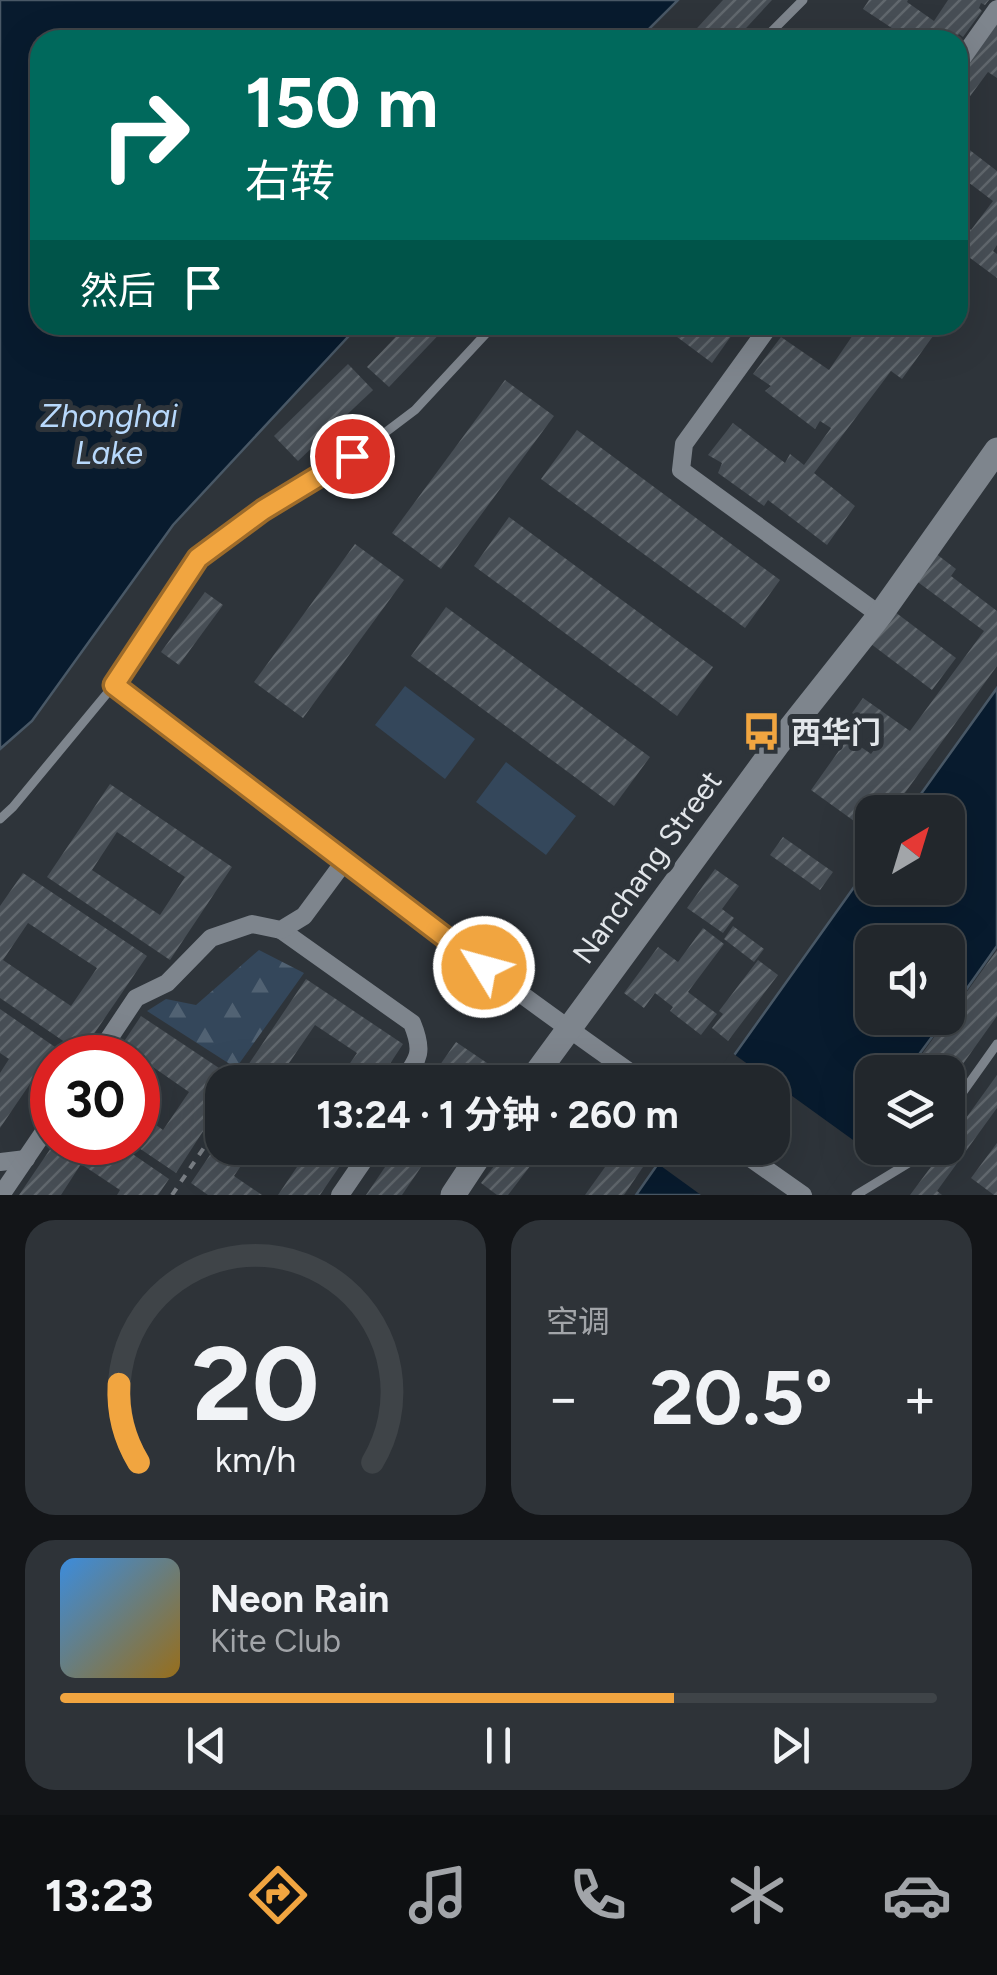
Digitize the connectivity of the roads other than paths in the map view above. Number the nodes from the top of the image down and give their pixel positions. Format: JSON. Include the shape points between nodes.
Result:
{"nodes":[{"id":1,"x":803,"y":0,"type":"edge"},
{"id":2,"x":997,"y":9,"type":"edge"},
{"id":3,"x":773,"y":30,"type":"edge"},
{"id":4,"x":968,"y":50,"type":"edge"},
{"id":5,"x":485,"y":335,"type":"edge"},
{"id":6,"x":763,"y":335,"type":"edge"},
{"id":7,"x":997,"y":450,"type":"edge"},
{"id":8,"x":880,"y":615,"type":"junction"},
{"id":9,"x":114,"y":685,"type":"junction"},
{"id":10,"x":0,"y":819,"type":"edge"},
{"id":11,"x":344,"y":862,"type":"junction"},
{"id":12,"x":281,"y":930,"type":"junction"},
{"id":13,"x":569,"y":1030,"type":"junction"},
{"id":14,"x":111,"y":1035,"type":"edge"},
{"id":15,"x":997,"y":1044,"type":"edge"},
{"id":16,"x":414,"y":1065,"type":"edge"},
{"id":17,"x":543,"y":1065,"type":"edge"},
{"id":18,"x":619,"y":1065,"type":"edge"},
{"id":19,"x":965,"y":1088,"type":"edge"},
{"id":20,"x":30,"y":1152,"type":"edge"},
{"id":21,"x":26,"y":1158,"type":"junction"},
{"id":22,"x":0,"y":1162,"type":"edge"},
{"id":23,"x":361,"y":1165,"type":"edge"},
{"id":24,"x":473,"y":1165,"type":"edge"},
{"id":25,"x":761,"y":1165,"type":"edge"},
{"id":26,"x":907,"y":1165,"type":"edge"},
{"id":27,"x":1,"y":1195,"type":"edge"},
{"id":28,"x":340,"y":1195,"type":"edge"},
{"id":29,"x":453,"y":1195,"type":"edge"},
{"id":30,"x":804,"y":1195,"type":"edge"},
{"id":31,"x":856,"y":1195,"type":"edge"}],
"edges":[{"from":1,"to":3,"type":"lane"},
{"from":2,"to":4,"type":"street"},
{"from":5,"to":9,"type":"lane","via":[[415,410],[198,558]]},
{"from":6,"to":8,"type":"street","via":[[684,444],[681,470]]},
{"from":7,"to":8,"type":"street","name":"Nanchang Street"},
{"from":8,"to":13,"type":"street","name":"Nanchang Street","via":[[776,745]]},
{"from":9,"to":10,"type":"lane"},
{"from":9,"to":11,"type":"street"},
{"from":11,"to":12,"type":"street","via":[[304,916]]},
{"from":11,"to":13,"type":"street"},
{"from":12,"to":14,"type":"street","via":[[252,924],[211,938],[167,983],[136,998]]},
{"from":12,"to":16,"type":"street","via":[[412,1023],[420,1043]]},
{"from":13,"to":17,"type":"street","name":"Nanchang Street"},
{"from":13,"to":18,"type":"street"},
{"from":15,"to":19,"type":"lane"},
{"from":20,"to":21,"type":"street"},
{"from":21,"to":22,"type":"street"},
{"from":21,"to":27,"type":"street"},
{"from":23,"to":28,"type":"street"},
{"from":24,"to":29,"type":"street"},
{"from":25,"to":30,"type":"street"},
{"from":26,"to":31,"type":"lane"}]}
